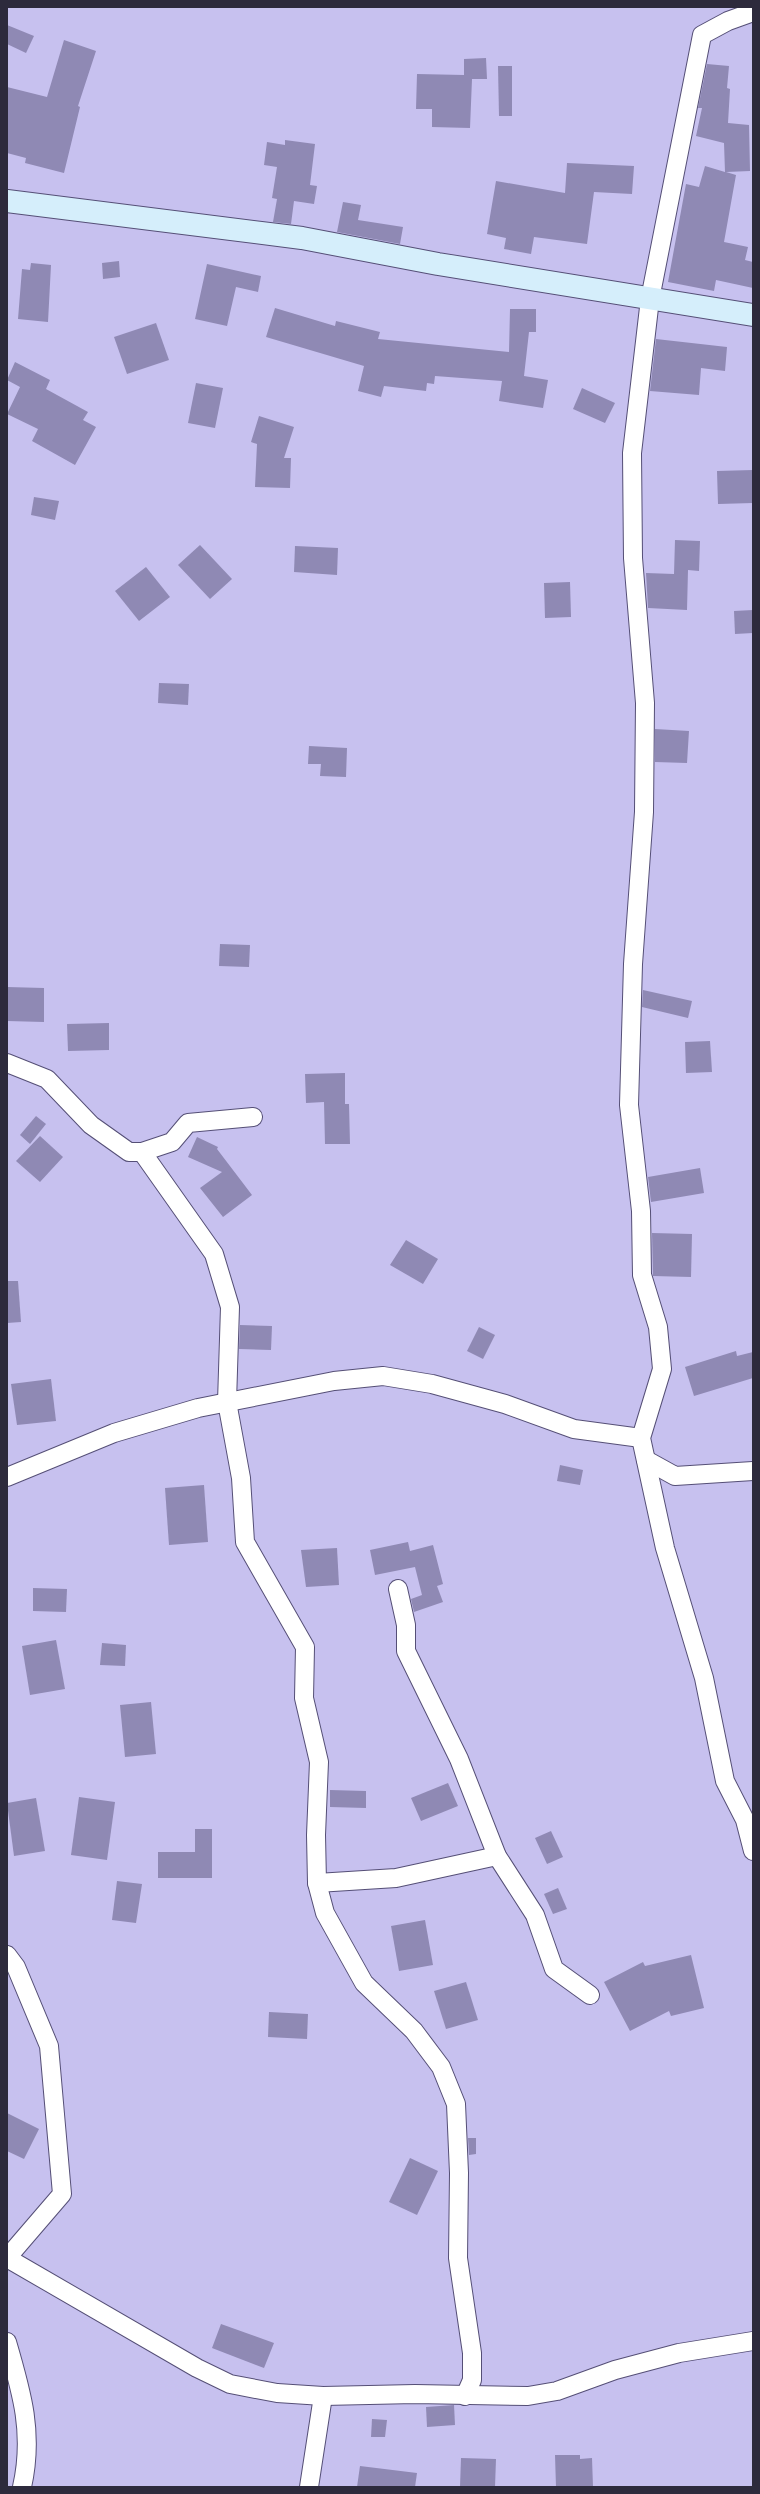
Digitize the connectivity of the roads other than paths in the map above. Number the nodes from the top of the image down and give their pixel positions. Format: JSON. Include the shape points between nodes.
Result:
{"nodes":[{"id":1,"x":753,"y":12,"type":"edge"},
{"id":2,"x":7,"y":201,"type":"edge"},
{"id":3,"x":650,"y":299,"type":"junction"},
{"id":4,"x":753,"y":315,"type":"edge"},
{"id":5,"x":7,"y":1063,"type":"edge"},
{"id":6,"x":254,"y":1117,"type":"dead end"},
{"id":7,"x":142,"y":1152,"type":"junction"},
{"id":8,"x":227,"y":1402,"type":"junction"},
{"id":9,"x":641,"y":1438,"type":"junction"},
{"id":10,"x":646,"y":1460,"type":"junction"},
{"id":11,"x":753,"y":1471,"type":"edge"},
{"id":12,"x":675,"y":1476,"type":"junction"},
{"id":13,"x":7,"y":1477,"type":"edge"},
{"id":14,"x":654,"y":1501,"type":"junction"},
{"id":15,"x":398,"y":1589,"type":"dead end"},
{"id":16,"x":753,"y":1850,"type":"edge"},
{"id":17,"x":497,"y":1856,"type":"junction"},
{"id":18,"x":317,"y":1883,"type":"junction"},
{"id":19,"x":7,"y":1955,"type":"edge"},
{"id":20,"x":590,"y":1995,"type":"dead end"},
{"id":21,"x":753,"y":2341,"type":"edge"},
{"id":22,"x":7,"y":2342,"type":"edge"},
{"id":23,"x":323,"y":2396,"type":"junction"},
{"id":24,"x":465,"y":2396,"type":"junction"},
{"id":25,"x":22,"y":2487,"type":"edge"},
{"id":26,"x":309,"y":2487,"type":"edge"}],
"edges":[{"from":1,"to":3,"type":"street","via":[[728,21],[702,35]]},
{"from":2,"to":3,"type":"main road","via":[[302,238],[438,264]]},
{"from":3,"to":4,"type":"main road"},
{"from":3,"to":9,"type":"street","via":[[632,453],[633,558],[645,711],[644,812],[633,964],[629,1105],[641,1211],[642,1275],[658,1327],[662,1369]]},
{"from":5,"to":7,"type":"street","via":[[47,1079],[91,1125],[129,1152]]},
{"from":6,"to":7,"type":"street","via":[[188,1123],[172,1142]]},
{"from":7,"to":8,"type":"street","via":[[214,1254],[230,1307]]},
{"from":8,"to":9,"type":"street","via":[[334,1381],[383,1376],[432,1384],[483,1398],[574,1429]]},
{"from":8,"to":13,"type":"street","via":[[114,1433]]},
{"from":8,"to":18,"type":"street","via":[[240,1478],[245,1542],[305,1647],[304,1698],[320,1762],[316,1835]]},
{"from":9,"to":10,"type":"street"},
{"from":10,"to":12,"type":"street"},
{"from":10,"to":14,"type":"street"},
{"from":11,"to":12,"type":"street"},
{"from":12,"to":14,"type":"street"},
{"from":14,"to":16,"type":"street","via":[[704,1678],[725,1781],[745,1820]]},
{"from":15,"to":17,"type":"street","via":[[406,1626],[406,1651],[459,1759]]},
{"from":17,"to":18,"type":"street","via":[[396,1878]]},
{"from":17,"to":20,"type":"street","via":[[535,1915],[554,1969]]},
{"from":18,"to":24,"type":"street","via":[[325,1913],[364,1983],[414,2031],[441,2067],[456,2104],[459,2173],[458,2258],[472,2353],[472,2380]]},
{"from":19,"to":23,"type":"street","via":[[16,1967],[49,2046],[62,2194],[7,2258],[197,2368],[230,2384],[277,2393]]},
{"from":21,"to":24,"type":"street","via":[[679,2353],[615,2370],[557,2391],[528,2396]]},
{"from":22,"to":25,"type":"street","via":[[22,2392],[28,2432]]},
{"from":23,"to":24,"type":"street"},
{"from":23,"to":26,"type":"street"}]}
